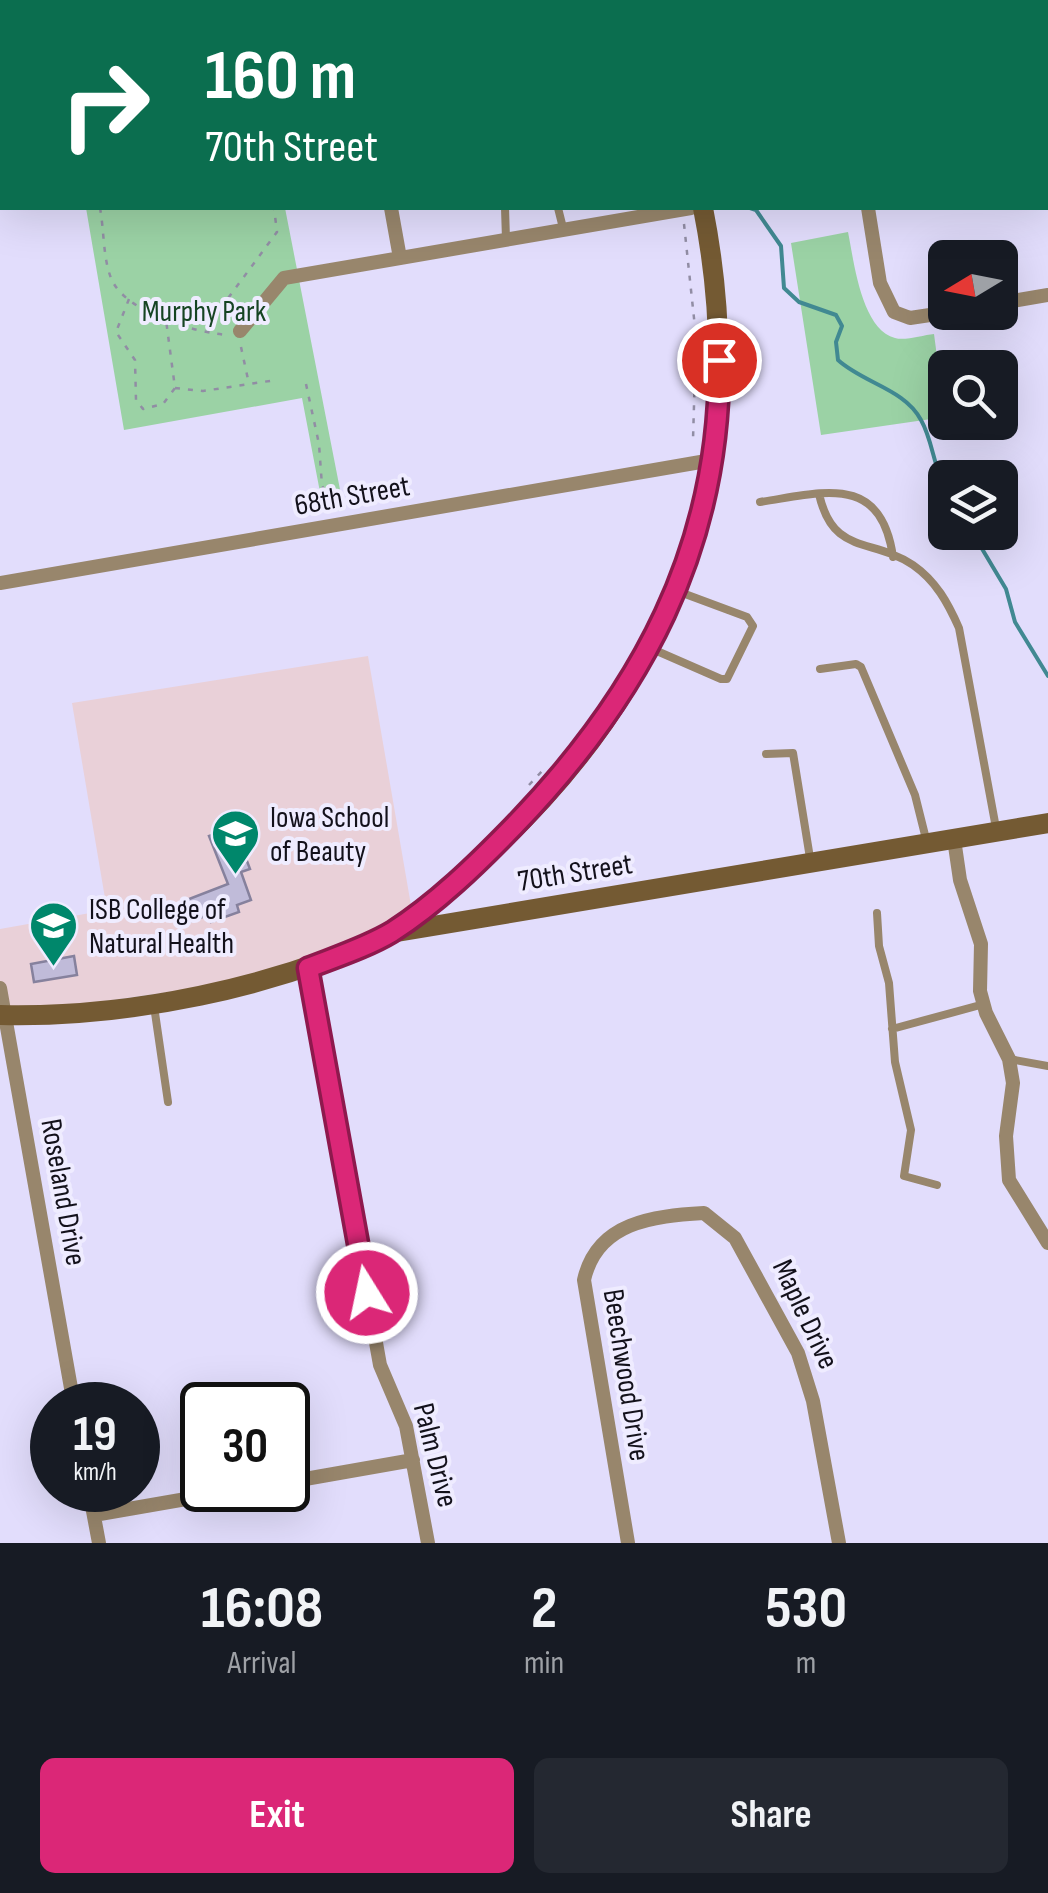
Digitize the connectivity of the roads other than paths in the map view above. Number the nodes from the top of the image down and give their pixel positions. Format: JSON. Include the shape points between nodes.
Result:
{"nodes":[{"id":1,"x":390,"y":210,"type":"edge"},
{"id":2,"x":505,"y":210,"type":"edge"},
{"id":3,"x":558,"y":210,"type":"edge"},
{"id":4,"x":704,"y":210,"type":"edge"},
{"id":5,"x":868,"y":210,"type":"edge"},
{"id":6,"x":687,"y":213,"type":"edge"},
{"id":7,"x":562,"y":228,"type":"junction"},
{"id":8,"x":506,"y":238,"type":"junction"},
{"id":9,"x":400,"y":258,"type":"junction"},
{"id":10,"x":1048,"y":295,"type":"edge"},
{"id":11,"x":1018,"y":301,"type":"edge"},
{"id":12,"x":928,"y":315,"type":"edge"},
{"id":13,"x":235,"y":333,"type":"road end"},
{"id":14,"x":713,"y":460,"type":"junction"},
{"id":15,"x":819,"y":494,"type":"junction"},
{"id":16,"x":760,"y":502,"type":"dead end"},
{"id":17,"x":893,"y":557,"type":"junction"},
{"id":18,"x":0,"y":583,"type":"edge"},
{"id":19,"x":677,"y":591,"type":"junction"},
{"id":20,"x":650,"y":648,"type":"junction"},
{"id":21,"x":820,"y":669,"type":"dead end"},
{"id":22,"x":766,"y":754,"type":"dead end"},
{"id":23,"x":1048,"y":823,"type":"edge"},
{"id":24,"x":997,"y":832,"type":"junction"},
{"id":25,"x":954,"y":839,"type":"junction"},
{"id":26,"x":928,"y":843,"type":"junction"},
{"id":27,"x":811,"y":863,"type":"junction"},
{"id":28,"x":877,"y":913,"type":"dead end"},
{"id":29,"x":391,"y":932,"type":"junction"},
{"id":30,"x":308,"y":968,"type":"junction"},
{"id":31,"x":0,"y":988,"type":"edge"},
{"id":32,"x":153,"y":1002,"type":"junction"},
{"id":33,"x":984,"y":1004,"type":"junction"},
{"id":34,"x":2,"y":1015,"type":"edge"},
{"id":35,"x":892,"y":1029,"type":"junction"},
{"id":36,"x":1009,"y":1059,"type":"junction"},
{"id":37,"x":1048,"y":1066,"type":"edge"},
{"id":38,"x":168,"y":1102,"type":"dead end"},
{"id":39,"x":937,"y":1186,"type":"dead end"},
{"id":40,"x":677,"y":1215,"type":"joint"},
{"id":41,"x":1048,"y":1243,"type":"edge"},
{"id":42,"x":70,"y":1382,"type":"edge"},
{"id":43,"x":413,"y":1460,"type":"junction"},
{"id":44,"x":310,"y":1478,"type":"edge"},
{"id":45,"x":180,"y":1500,"type":"edge"},
{"id":46,"x":94,"y":1512,"type":"edge"},
{"id":47,"x":94,"y":1515,"type":"junction"},
{"id":48,"x":99,"y":1543,"type":"edge"},
{"id":49,"x":428,"y":1543,"type":"edge"},
{"id":50,"x":628,"y":1543,"type":"edge"},
{"id":51,"x":838,"y":1543,"type":"edge"}],
"edges":[{"from":1,"to":9,"type":"street"},
{"from":2,"to":8,"type":"lane"},
{"from":3,"to":7,"type":"lane"},
{"from":4,"to":14,"type":"street","via":[[718,310]]},
{"from":5,"to":12,"type":"street","via":[[880,283],[894,312]]},
{"from":6,"to":7,"type":"street"},
{"from":7,"to":8,"type":"street"},
{"from":8,"to":9,"type":"street"},
{"from":9,"to":13,"type":"street","via":[[284,278]]},
{"from":10,"to":11,"type":"street"},
{"from":14,"to":18,"type":"street","name":"68th Street"},
{"from":14,"to":19,"type":"street"},
{"from":15,"to":16,"type":"lane"},
{"from":15,"to":17,"type":"lane","via":[[828,524]]},
{"from":15,"to":17,"type":"lane","via":[[864,498],[888,532]]},
{"from":17,"to":24,"type":"lane","via":[[942,593],[959,628]]},
{"from":19,"to":20,"type":"street"},
{"from":19,"to":20,"type":"lane","via":[[747,617],[753,626],[733,671],[721,678]]},
{"from":20,"to":29,"type":"street","via":[[548,792],[484,858]]},
{"from":21,"to":26,"type":"lane","via":[[861,667],[915,794]]},
{"from":22,"to":27,"type":"lane","via":[[793,753]]},
{"from":23,"to":24,"type":"street","name":"70th Street"},
{"from":24,"to":25,"type":"street","name":"70th Street"},
{"from":25,"to":26,"type":"street","name":"70th Street"},
{"from":25,"to":33,"type":"street","via":[[981,944]]},
{"from":26,"to":27,"type":"street","name":"70th Street"},
{"from":27,"to":29,"type":"street","name":"70th Street"},
{"from":28,"to":35,"type":"lane"},
{"from":29,"to":30,"type":"street","name":"70th Street"},
{"from":30,"to":32,"type":"street","name":"70th Street"},
{"from":30,"to":43,"type":"street","name":"Palm Drive","via":[[380,1365]]},
{"from":31,"to":34,"type":"street","name":"Roseland Drive"},
{"from":32,"to":34,"type":"street","name":"70th Street","via":[[68,1015]]},
{"from":32,"to":38,"type":"lane"},
{"from":33,"to":35,"type":"lane"},
{"from":33,"to":36,"type":"street"},
{"from":34,"to":42,"type":"street","name":"Roseland Drive"},
{"from":35,"to":39,"type":"lane","via":[[911,1130],[904,1176]]},
{"from":36,"to":37,"type":"lane"},
{"from":36,"to":41,"type":"street","via":[[1010,1180]]},
{"from":40,"to":50,"type":"street","name":"Beechwood Drive","via":[[632,1223],[608,1237],[595,1250],[584,1280]]},
{"from":40,"to":51,"type":"street","name":"Maple Drive","via":[[704,1213],[735,1238],[798,1352],[814,1401]]},
{"from":43,"to":44,"type":"street"},
{"from":43,"to":49,"type":"street","name":"Palm Drive"},
{"from":45,"to":47,"type":"street"},
{"from":46,"to":47,"type":"street"},
{"from":47,"to":48,"type":"street"}]}
